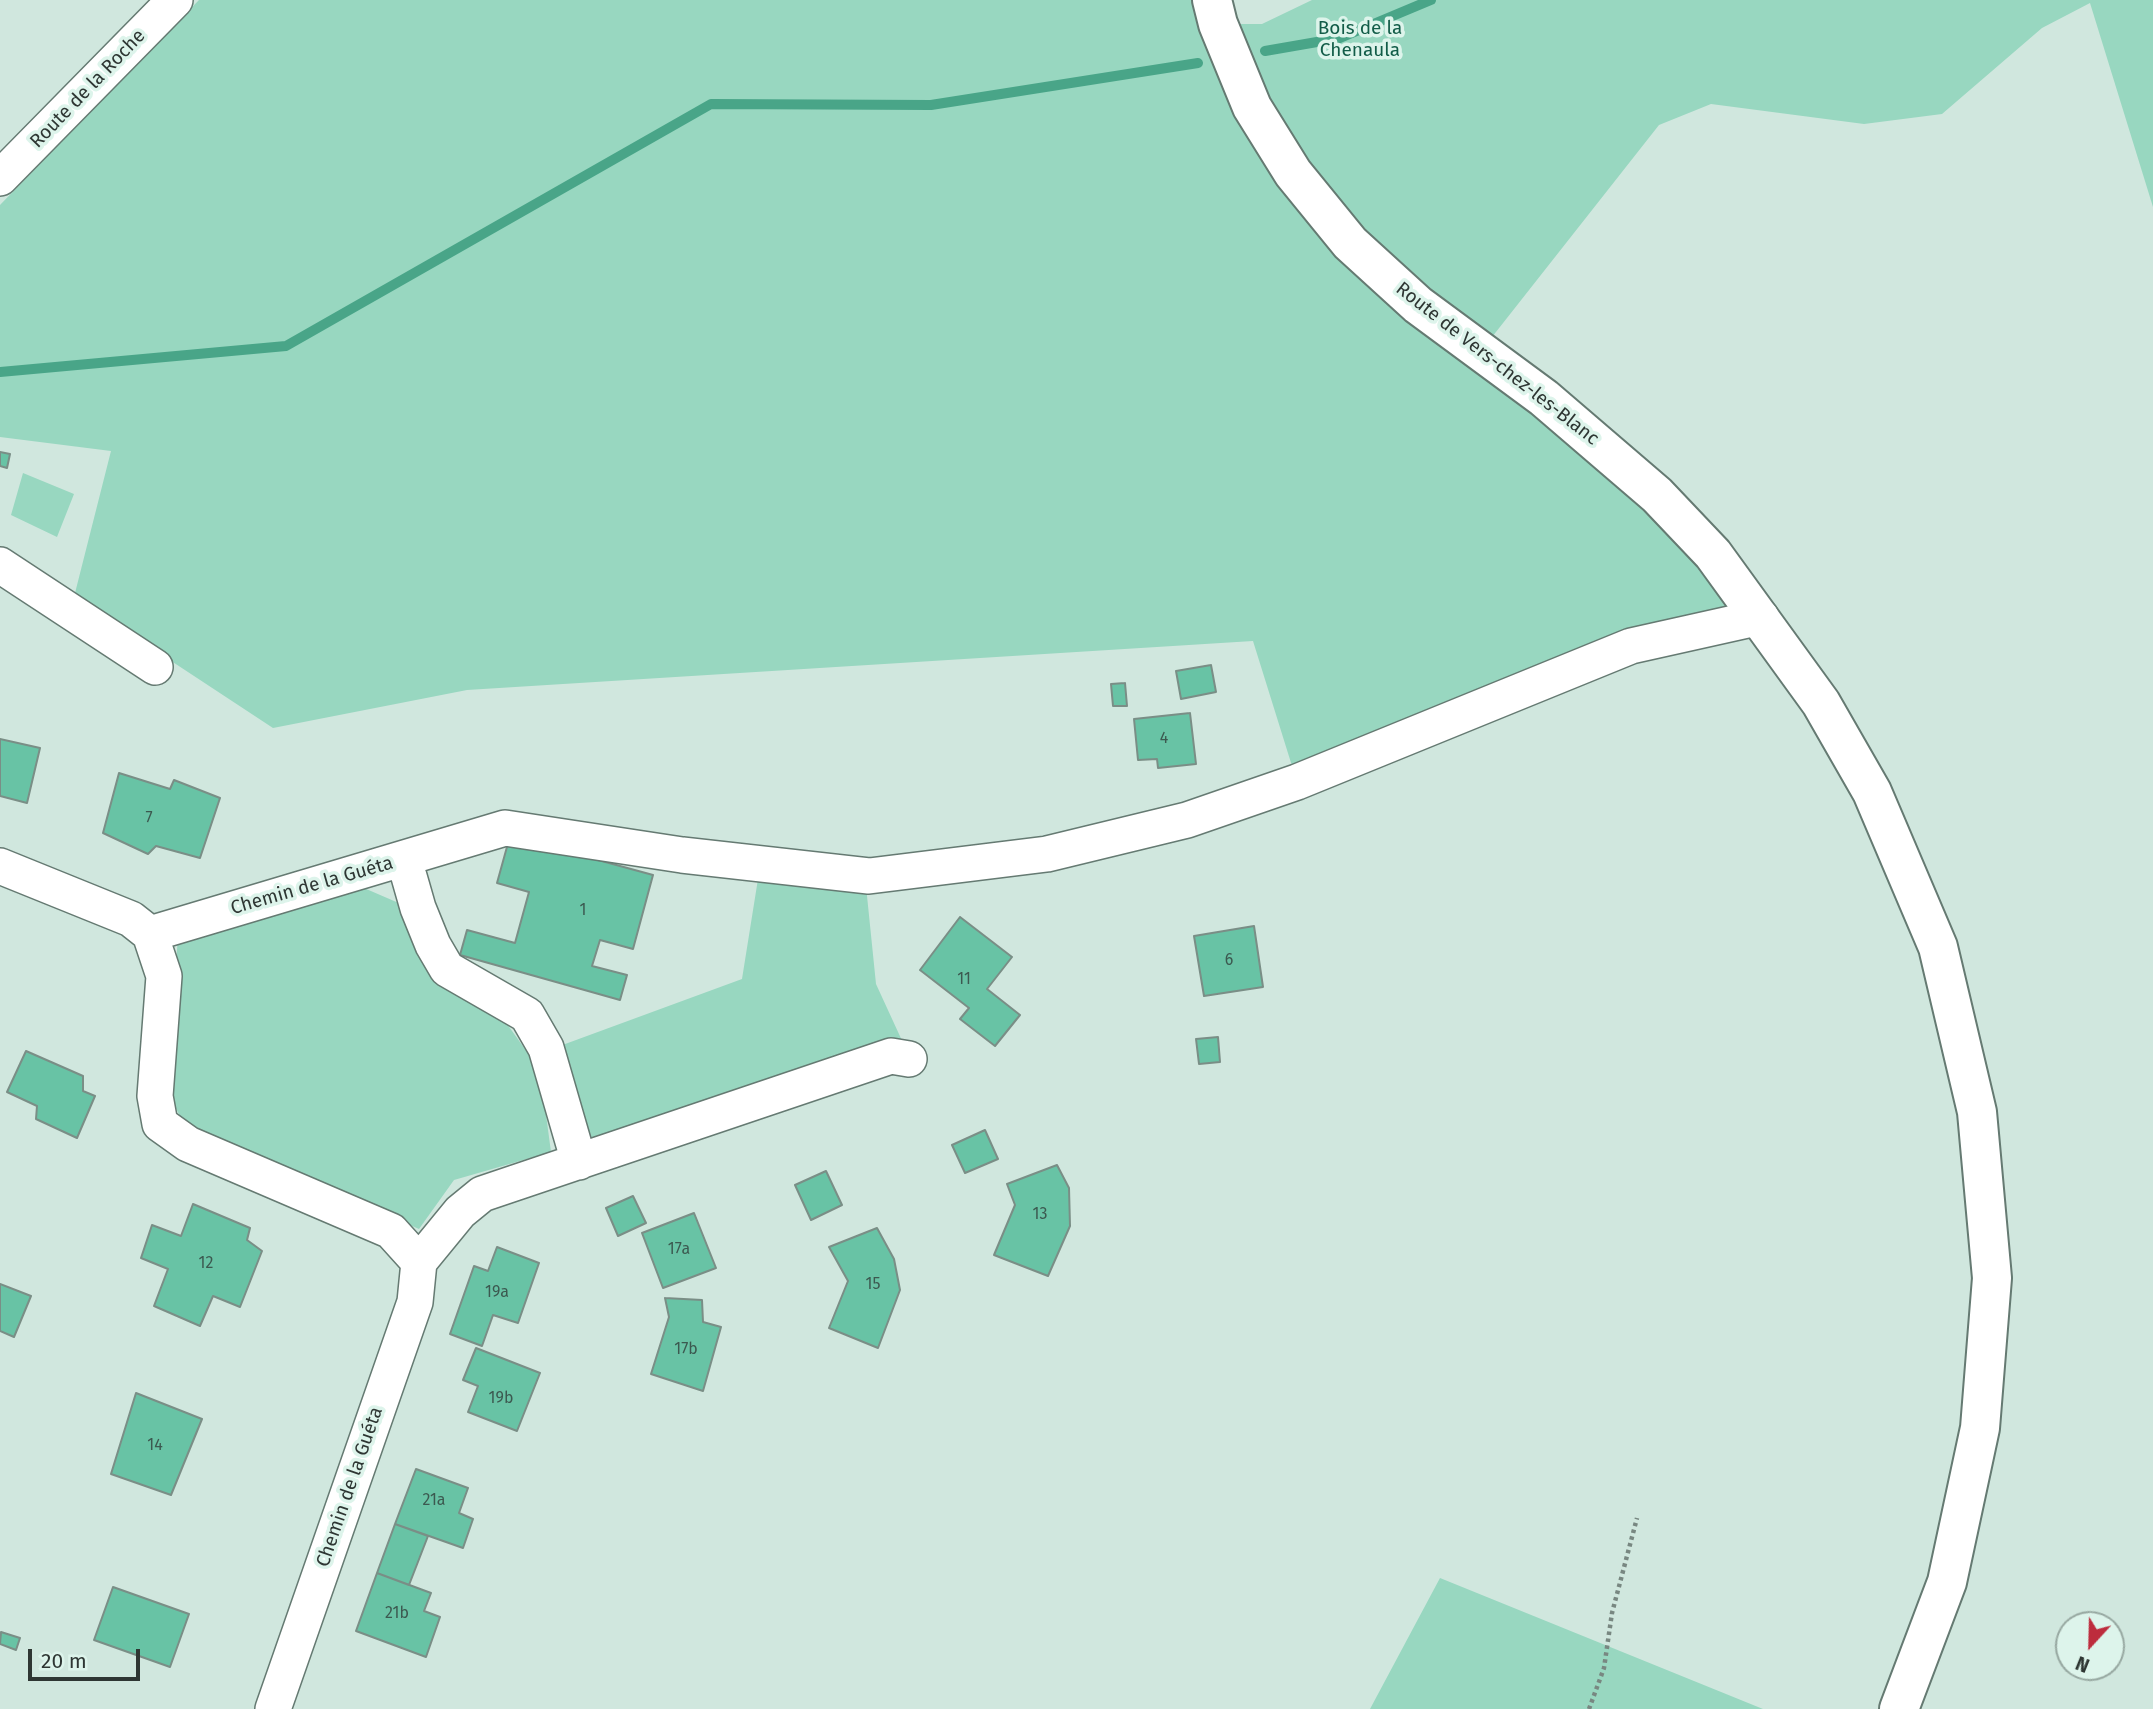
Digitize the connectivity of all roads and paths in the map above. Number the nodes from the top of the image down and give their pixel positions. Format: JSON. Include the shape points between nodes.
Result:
{"nodes":[{"id":1,"x":175,"y":0,"type":"edge"},
{"id":2,"x":1212,"y":0,"type":"edge"},
{"id":3,"x":0,"y":178,"type":"edge"},
{"id":4,"x":0,"y":565,"type":"edge"},
{"id":5,"x":1761,"y":617,"type":"junction"},
{"id":6,"x":155,"y":667,"type":"dead end"},
{"id":7,"x":404,"y":859,"type":"junction"},
{"id":8,"x":0,"y":866,"type":"edge"},
{"id":9,"x":150,"y":934,"type":"junction"},
{"id":10,"x":909,"y":1059,"type":"dead end"},
{"id":11,"x":579,"y":1162,"type":"junction"},
{"id":12,"x":419,"y":1262,"type":"junction"},
{"id":13,"x":1637,"y":1518,"type":"dead end"},
{"id":14,"x":273,"y":1709,"type":"edge"},
{"id":15,"x":1589,"y":1709,"type":"edge"},
{"id":16,"x":1899,"y":1709,"type":"edge"}],
"edges":[{"from":1,"to":3,"type":"street","name":"Route de la Roche"},
{"from":2,"to":5,"type":"main road","name":"Route de Vers-chez-les-Blanc","via":[[1252,107],[1293,173],[1350,243],[1418,304],[1544,398],[1657,495],[1713,554]]},
{"from":4,"to":6,"type":"street"},
{"from":5,"to":7,"type":"street","via":[[1631,646],[1297,782],[1187,820],[1047,854],[869,876],[682,855],[505,828]]},
{"from":5,"to":16,"type":"main road","name":"Route de Vers-chez-les-Blanc","via":[[1821,703],[1872,792],[1938,947],[1977,1111],[1992,1278],[1980,1428],[1947,1582]]},
{"from":7,"to":9,"type":"street","name":"Chemin de la Guéta"},
{"from":7,"to":11,"type":"street","name":"Chemin de la Guéta","via":[[418,908],[447,969],[527,1015],[546,1048]]},
{"from":8,"to":9,"type":"street","via":[[131,919]]},
{"from":9,"to":12,"type":"street","via":[[164,976],[155,1096],[160,1124],[188,1144],[391,1231]]},
{"from":10,"to":11,"type":"street","via":[[891,1056]]},
{"from":11,"to":12,"type":"street","via":[[482,1194],[460,1212]]},
{"from":12,"to":14,"type":"street","name":"Chemin de la Guéta","via":[[415,1302]]},
{"from":13,"to":15,"type":"path","via":[[1612,1613],[1604,1668]]}]}
